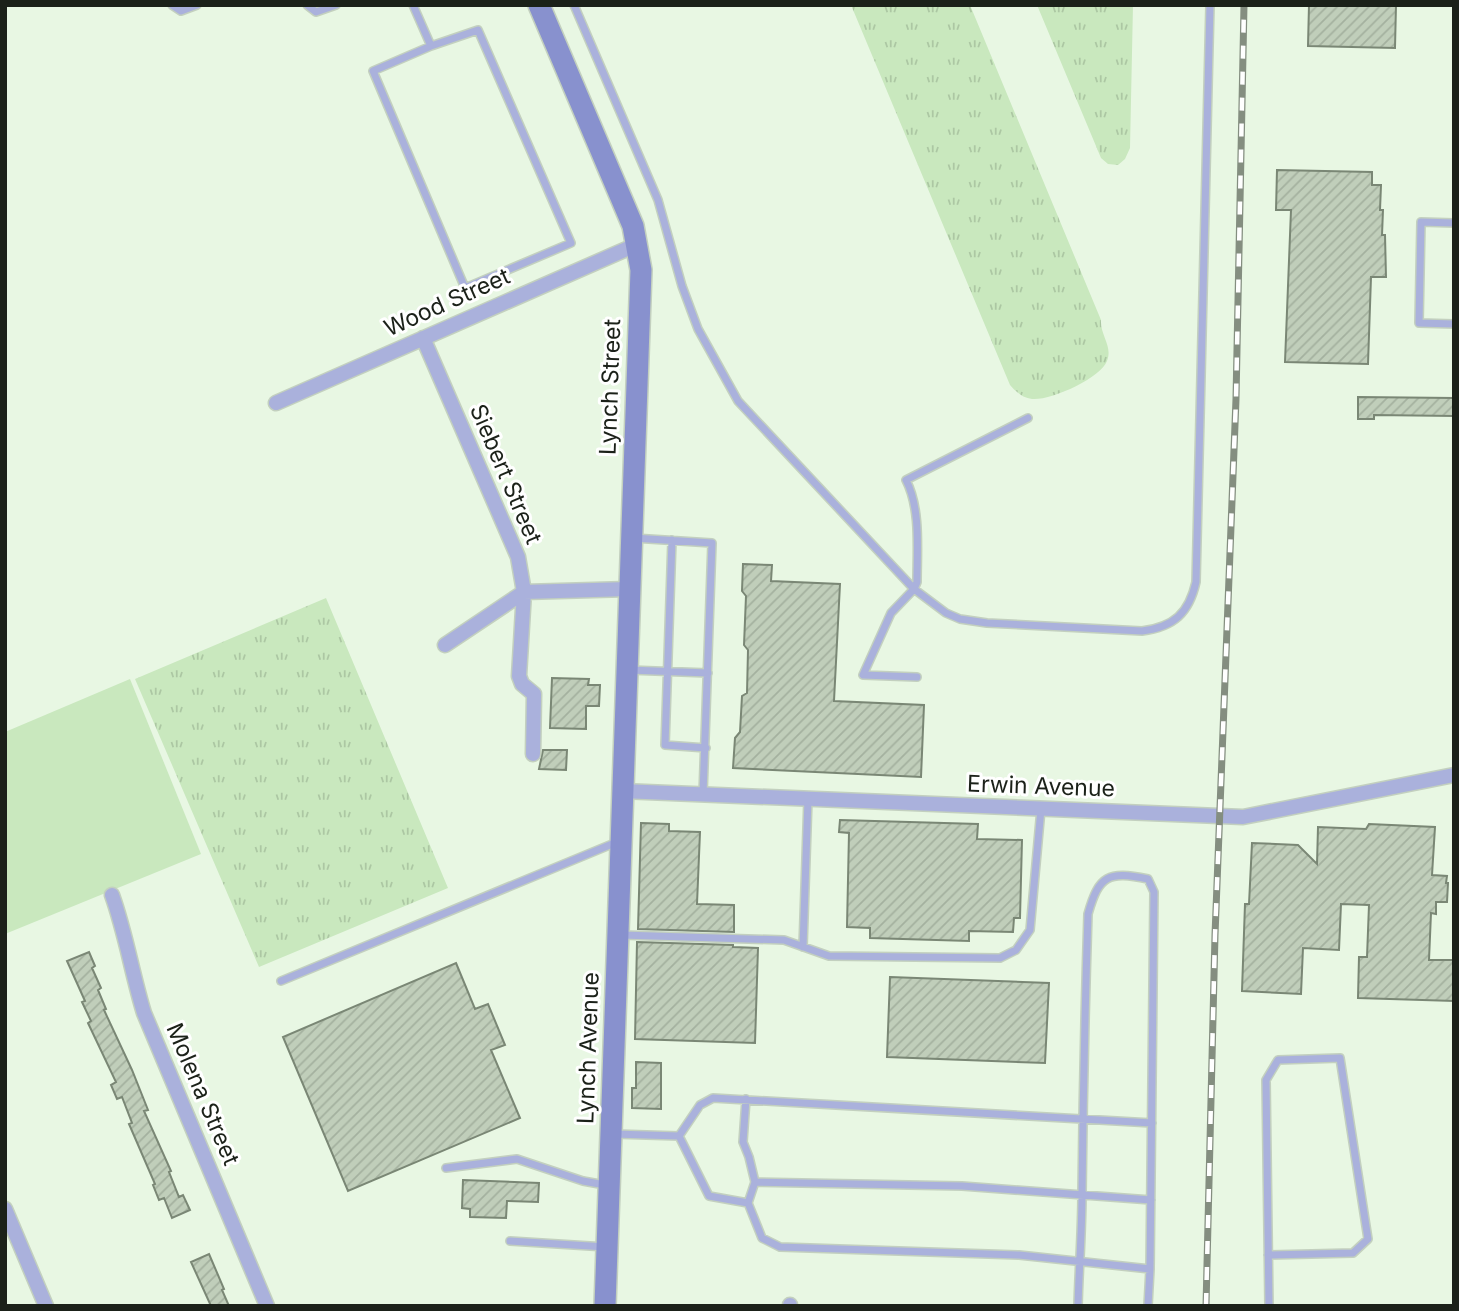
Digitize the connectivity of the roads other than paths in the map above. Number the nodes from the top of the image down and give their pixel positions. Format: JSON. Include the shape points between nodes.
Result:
{"nodes":[{"id":1,"x":172,"y":5,"type":"edge"},
{"id":2,"x":197,"y":5,"type":"edge"},
{"id":3,"x":307,"y":5,"type":"edge"},
{"id":4,"x":336,"y":5,"type":"edge"},
{"id":5,"x":413,"y":5,"type":"edge"},
{"id":6,"x":539,"y":5,"type":"edge"},
{"id":7,"x":574,"y":5,"type":"edge"},
{"id":8,"x":1210,"y":5,"type":"edge"},
{"id":9,"x":431,"y":46,"type":"junction"},
{"id":10,"x":1454,"y":223,"type":"edge"},
{"id":11,"x":638,"y":244,"type":"junction"},
{"id":12,"x":1454,"y":324,"type":"edge"},
{"id":13,"x":423,"y":338,"type":"junction"},
{"id":14,"x":276,"y":403,"type":"dead end"},
{"id":15,"x":1028,"y":418,"type":"dead end"},
{"id":16,"x":631,"y":538,"type":"junction"},
{"id":17,"x":672,"y":540,"type":"junction"},
{"id":18,"x":629,"y":589,"type":"junction"},
{"id":19,"x":914,"y":589,"type":"junction"},
{"id":20,"x":524,"y":592,"type":"junction"},
{"id":21,"x":445,"y":645,"type":"dead end"},
{"id":22,"x":626,"y":670,"type":"junction"},
{"id":23,"x":668,"y":671,"type":"junction"},
{"id":24,"x":708,"y":673,"type":"junction"},
{"id":25,"x":917,"y":677,"type":"dead end"},
{"id":26,"x":706,"y":748,"type":"junction"},
{"id":27,"x":533,"y":754,"type":"dead end"},
{"id":28,"x":1454,"y":775,"type":"edge"},
{"id":29,"x":622,"y":791,"type":"junction"},
{"id":30,"x":704,"y":794,"type":"junction"},
{"id":31,"x":808,"y":799,"type":"junction"},
{"id":32,"x":1041,"y":809,"type":"junction"},
{"id":33,"x":621,"y":840,"type":"junction"},
{"id":34,"x":112,"y":895,"type":"dead end"},
{"id":35,"x":617,"y":934,"type":"junction"},
{"id":36,"x":803,"y":947,"type":"junction"},
{"id":37,"x":281,"y":981,"type":"dead end"},
{"id":38,"x":746,"y":1100,"type":"junction"},
{"id":39,"x":1082,"y":1119,"type":"junction"},
{"id":40,"x":1152,"y":1124,"type":"junction"},
{"id":41,"x":611,"y":1133,"type":"junction"},
{"id":42,"x":679,"y":1136,"type":"junction"},
{"id":43,"x":446,"y":1168,"type":"dead end"},
{"id":44,"x":755,"y":1182,"type":"junction"},
{"id":45,"x":609,"y":1186,"type":"junction"},
{"id":46,"x":1082,"y":1195,"type":"junction"},
{"id":47,"x":1151,"y":1200,"type":"junction"},
{"id":48,"x":748,"y":1203,"type":"junction"},
{"id":49,"x":5,"y":1209,"type":"edge"},
{"id":50,"x":510,"y":1241,"type":"dead end"},
{"id":51,"x":607,"y":1247,"type":"junction"},
{"id":52,"x":1268,"y":1255,"type":"junction"},
{"id":53,"x":1079,"y":1261,"type":"junction"},
{"id":54,"x":1150,"y":1269,"type":"junction"},
{"id":55,"x":46,"y":1306,"type":"edge"},
{"id":56,"x":267,"y":1306,"type":"edge"},
{"id":57,"x":605,"y":1306,"type":"edge"},
{"id":58,"x":1078,"y":1306,"type":"edge"},
{"id":59,"x":1148,"y":1306,"type":"edge"},
{"id":60,"x":1269,"y":1306,"type":"edge"}],
"edges":[{"from":1,"to":2,"type":"lane","via":[[181,11]]},
{"from":3,"to":4,"type":"lane","via":[[316,12]]},
{"from":5,"to":9,"type":"lane"},
{"from":6,"to":11,"type":"street","name":"Lynch Street"},
{"from":7,"to":19,"type":"lane","via":[[658,200],[681,286],[717,367],[738,401]]},
{"from":8,"to":19,"type":"lane","via":[[1196,582],[1185,609],[1159,629],[1142,631],[987,623],[960,620]]},
{"from":9,"to":9,"type":"lane","via":[[373,71],[466,288],[571,243],[478,30]]},
{"from":10,"to":12,"type":"lane","via":[[1421,222],[1419,324]]},
{"from":11,"to":13,"type":"street","name":"Wood Street"},
{"from":11,"to":16,"type":"street","name":"Lynch Street","via":[[641,270]]},
{"from":13,"to":14,"type":"street","name":"Wood Street"},
{"from":13,"to":20,"type":"street","name":"Siebert Street","via":[[518,557]]},
{"from":15,"to":19,"type":"lane","via":[[906,480],[917,536]]},
{"from":16,"to":17,"type":"lane"},
{"from":16,"to":18,"type":"street","name":"Lynch Street"},
{"from":17,"to":23,"type":"lane"},
{"from":17,"to":24,"type":"lane","via":[[712,543]]},
{"from":18,"to":20,"type":"street"},
{"from":18,"to":22,"type":"street","name":"Lynch Street"},
{"from":19,"to":25,"type":"lane","via":[[891,613],[863,675]]},
{"from":20,"to":21,"type":"street"},
{"from":20,"to":27,"type":"street","name":"Siebert Street","via":[[519,676],[534,694]]},
{"from":22,"to":23,"type":"lane"},
{"from":22,"to":29,"type":"street","name":"Lynch Street"},
{"from":23,"to":24,"type":"lane"},
{"from":23,"to":26,"type":"lane","via":[[665,745]]},
{"from":24,"to":26,"type":"lane"},
{"from":26,"to":30,"type":"lane"},
{"from":28,"to":32,"type":"street","name":"Erwin Avenue","via":[[1243,817]]},
{"from":29,"to":30,"type":"street","name":"Erwin Avenue"},
{"from":29,"to":33,"type":"street","name":"Lynch Avenue"},
{"from":30,"to":31,"type":"street","name":"Erwin Avenue"},
{"from":31,"to":32,"type":"street","name":"Erwin Avenue"},
{"from":31,"to":36,"type":"lane"},
{"from":32,"to":36,"type":"lane","via":[[1030,930],[1016,950],[1000,958],[955,959],[829,956]]},
{"from":33,"to":35,"type":"street","name":"Lynch Avenue"},
{"from":33,"to":37,"type":"lane"},
{"from":34,"to":56,"type":"street","name":"Molena Street","via":[[144,1013]]},
{"from":35,"to":36,"type":"lane","via":[[783,940]]},
{"from":35,"to":41,"type":"street","name":"Lynch Avenue"},
{"from":38,"to":39,"type":"lane"},
{"from":38,"to":42,"type":"lane","via":[[713,1098],[699,1105]]},
{"from":38,"to":44,"type":"lane","via":[[743,1142]]},
{"from":39,"to":40,"type":"lane"},
{"from":39,"to":40,"type":"lane","via":[[1088,914],[1096,888],[1109,878],[1126,874],[1148,879],[1154,892]]},
{"from":39,"to":46,"type":"lane"},
{"from":40,"to":47,"type":"lane"},
{"from":41,"to":42,"type":"lane"},
{"from":41,"to":45,"type":"street","name":"Lynch Avenue"},
{"from":42,"to":48,"type":"lane","via":[[709,1196]]},
{"from":43,"to":45,"type":"lane","via":[[517,1159]]},
{"from":44,"to":46,"type":"lane","via":[[962,1186]]},
{"from":44,"to":48,"type":"lane"},
{"from":45,"to":51,"type":"street","name":"Lynch Avenue"},
{"from":46,"to":47,"type":"lane"},
{"from":46,"to":53,"type":"lane"},
{"from":47,"to":54,"type":"lane"},
{"from":48,"to":53,"type":"lane","via":[[762,1238],[780,1247]]},
{"from":49,"to":55,"type":"street"},
{"from":50,"to":51,"type":"lane"},
{"from":51,"to":57,"type":"street","name":"Lynch Avenue"},
{"from":52,"to":52,"type":"lane","via":[[1266,1080],[1278,1060],[1340,1058],[1368,1239],[1353,1252]]},
{"from":52,"to":60,"type":"lane"},
{"from":53,"to":54,"type":"lane"},
{"from":53,"to":58,"type":"lane"},
{"from":54,"to":59,"type":"lane"}]}
